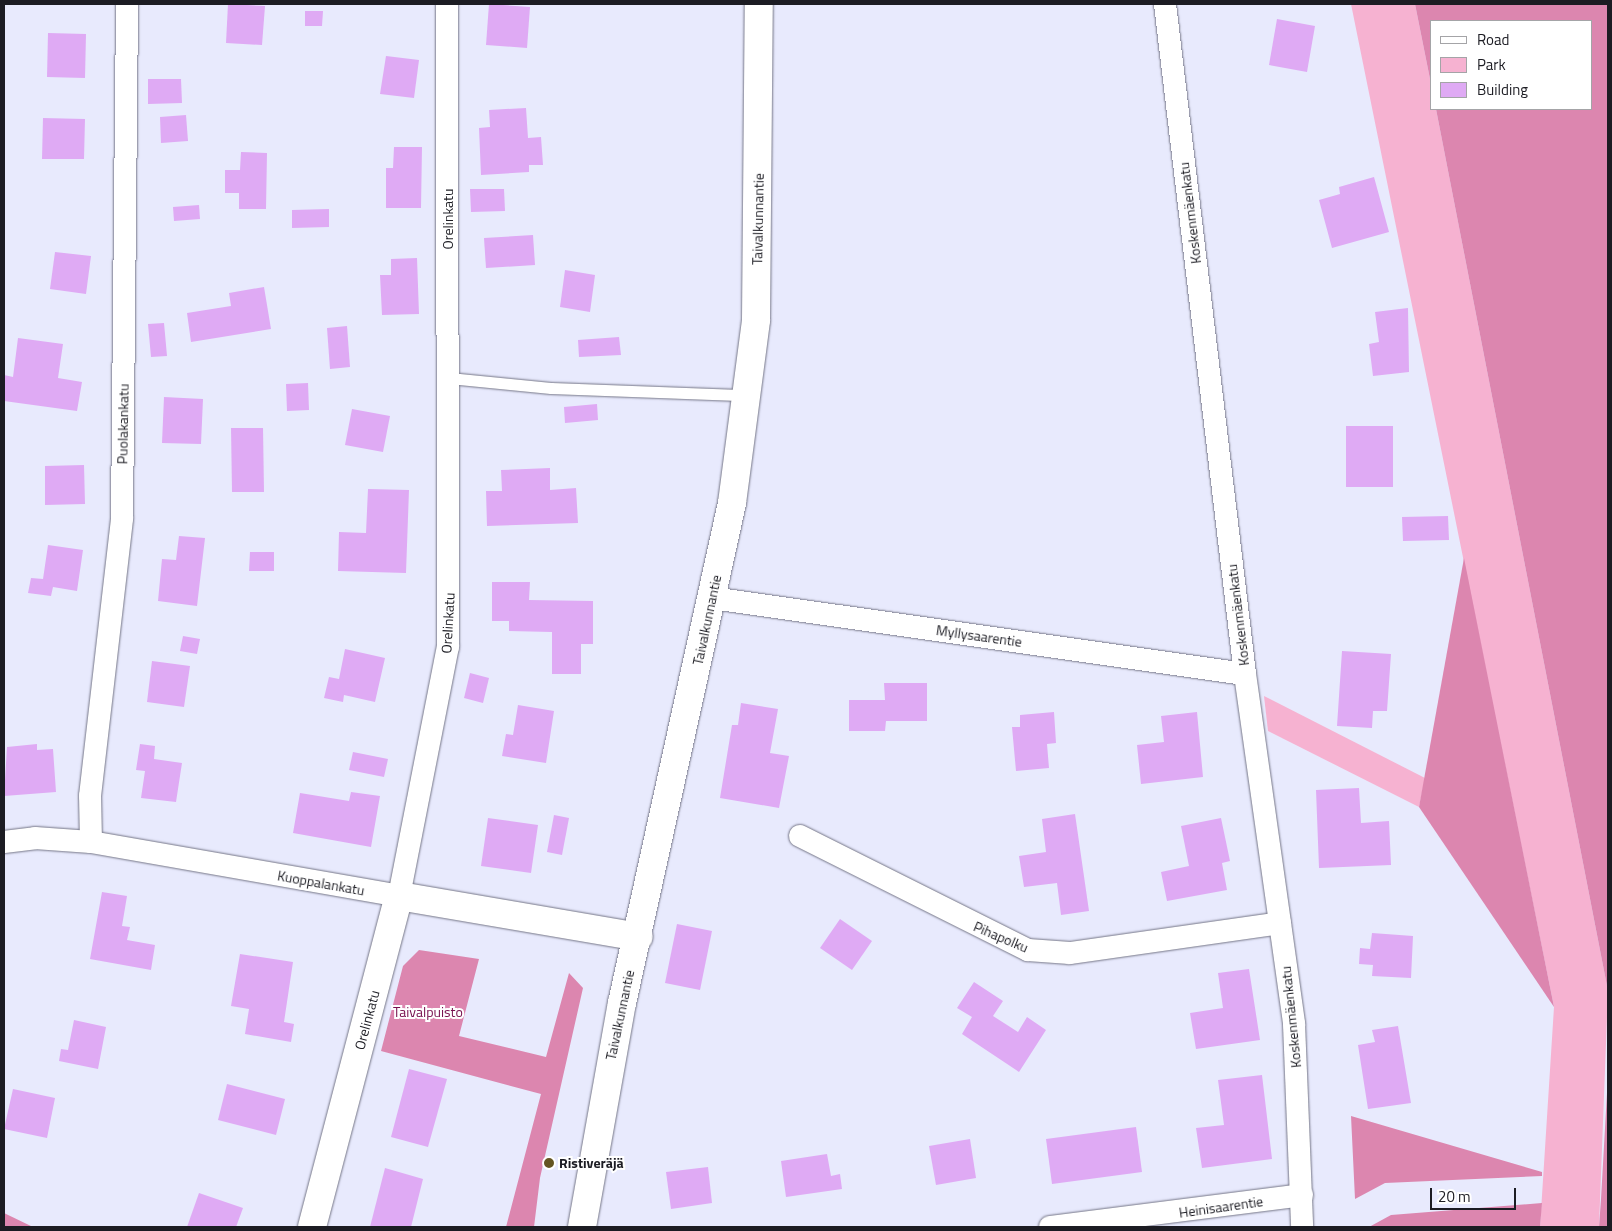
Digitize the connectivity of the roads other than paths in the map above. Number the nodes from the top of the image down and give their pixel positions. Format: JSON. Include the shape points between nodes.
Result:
{"nodes":[{"id":1,"x":127,"y":4,"type":"edge"},
{"id":2,"x":447,"y":4,"type":"edge"},
{"id":3,"x":759,"y":4,"type":"edge"},
{"id":4,"x":1165,"y":4,"type":"edge"},
{"id":5,"x":449,"y":378,"type":"junction"},
{"id":6,"x":748,"y":395,"type":"junction"},
{"id":7,"x":712,"y":598,"type":"junction"},
{"id":8,"x":1245,"y":674,"type":"junction"},
{"id":9,"x":800,"y":836,"type":"dead end"},
{"id":10,"x":4,"y":842,"type":"edge"},
{"id":11,"x":91,"y":842,"type":"junction"},
{"id":12,"x":399,"y":896,"type":"junction"},
{"id":13,"x":1280,"y":923,"type":"junction"},
{"id":14,"x":639,"y":937,"type":"junction"},
{"id":15,"x":1302,"y":1195,"type":"junction"},
{"id":16,"x":312,"y":1227,"type":"edge"},
{"id":17,"x":582,"y":1227,"type":"edge"},
{"id":18,"x":1050,"y":1227,"type":"edge"},
{"id":19,"x":1302,"y":1227,"type":"edge"}],
"edges":[{"from":1,"to":11,"type":"street","name":"Puolakankatu","via":[[122,518],[90,796]]},
{"from":2,"to":5,"type":"street","name":"Orelinkatu"},
{"from":3,"to":6,"type":"street","name":"Taivalkunnantie","via":[[756,320]]},
{"from":4,"to":8,"type":"street","name":"Koskenmäenkatu"},
{"from":5,"to":6,"type":"lane","via":[[551,388]]},
{"from":5,"to":12,"type":"street","name":"Orelinkatu","via":[[448,647]]},
{"from":6,"to":7,"type":"street","name":"Taivalkunnantie"},
{"from":7,"to":8,"type":"street","name":"Myllysaarentie"},
{"from":7,"to":14,"type":"street","name":"Taivalkunnantie"},
{"from":8,"to":13,"type":"street","name":"Koskenmäenkatu"},
{"from":9,"to":13,"type":"street","name":"Pihapolku","via":[[1028,950],[1070,953]]},
{"from":10,"to":11,"type":"street","name":"Kuoppalankatu","via":[[35,838]]},
{"from":11,"to":12,"type":"street","name":"Kuoppalankatu"},
{"from":12,"to":14,"type":"street","name":"Kuoppalankatu"},
{"from":12,"to":16,"type":"street","name":"Orelinkatu"},
{"from":13,"to":15,"type":"street","name":"Koskenmäenkatu","via":[[1294,1024]]},
{"from":14,"to":17,"type":"street","name":"Taivalkunnantie","via":[[618,1021]]},
{"from":15,"to":18,"type":"street","name":"Heinisaarentie"},
{"from":15,"to":19,"type":"street","name":"Koskenmäenkatu"}]}
